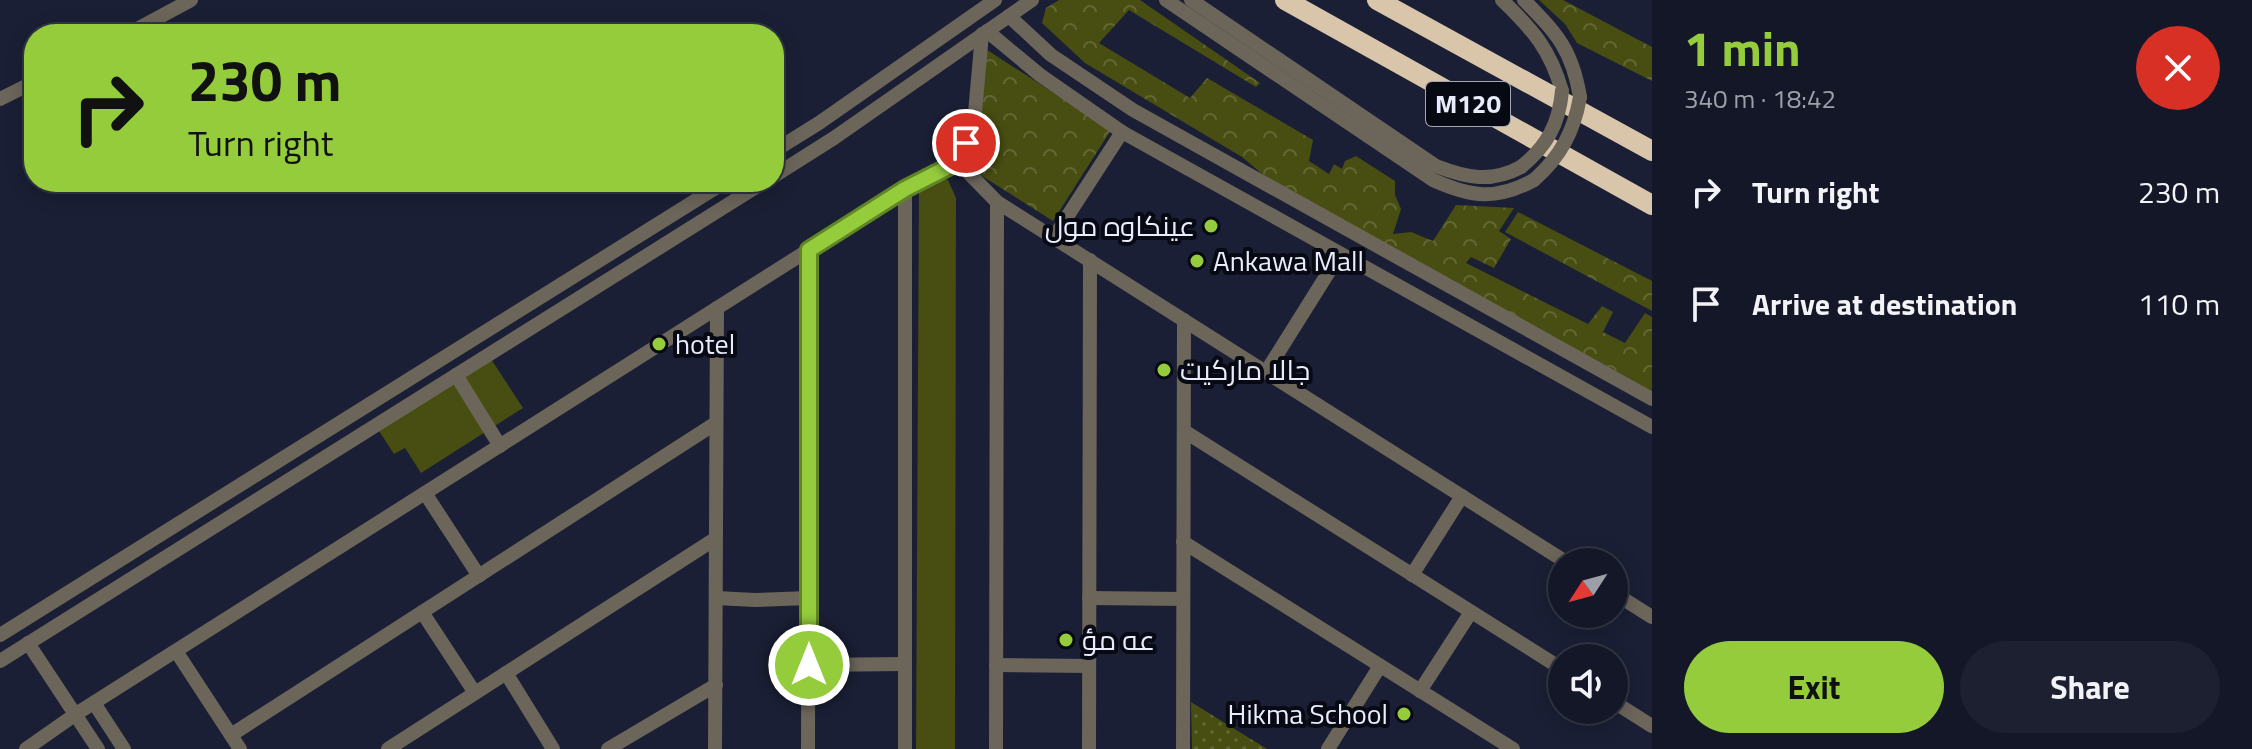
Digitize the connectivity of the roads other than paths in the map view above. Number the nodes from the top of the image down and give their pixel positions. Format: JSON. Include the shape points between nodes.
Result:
{"nodes":[{"id":1,"x":191,"y":0,"type":"edge"},
{"id":2,"x":995,"y":0,"type":"edge"},
{"id":3,"x":1032,"y":0,"type":"edge"},
{"id":4,"x":1166,"y":0,"type":"edge"},
{"id":5,"x":1191,"y":0,"type":"edge"},
{"id":6,"x":1285,"y":0,"type":"edge"},
{"id":7,"x":1377,"y":0,"type":"edge"},
{"id":8,"x":1502,"y":0,"type":"edge"},
{"id":9,"x":1524,"y":0,"type":"edge"},
{"id":10,"x":1009,"y":16,"type":"junction"},
{"id":11,"x":147,"y":24,"type":"edge"},
{"id":12,"x":984,"y":32,"type":"junction"},
{"id":13,"x":1039,"y":45,"type":"junction"},
{"id":14,"x":1024,"y":62,"type":"junction"},
{"id":15,"x":24,"y":87,"type":"edge"},
{"id":16,"x":0,"y":99,"type":"edge"},
{"id":17,"x":1122,"y":132,"type":"junction"},
{"id":18,"x":784,"y":145,"type":"edge"},
{"id":19,"x":1652,"y":151,"type":"edge"},
{"id":20,"x":958,"y":162,"type":"junction"},
{"id":21,"x":784,"y":170,"type":"edge"},
{"id":22,"x":905,"y":189,"type":"junction"},
{"id":23,"x":709,"y":192,"type":"edge"},
{"id":24,"x":748,"y":192,"type":"edge"},
{"id":25,"x":997,"y":202,"type":"junction"},
{"id":26,"x":1652,"y":205,"type":"edge"},
{"id":27,"x":1054,"y":237,"type":"junction"},
{"id":28,"x":809,"y":250,"type":"junction"},
{"id":29,"x":1340,"y":254,"type":"junction"},
{"id":30,"x":1090,"y":260,"type":"junction"},
{"id":31,"x":717,"y":308,"type":"junction"},
{"id":32,"x":1184,"y":320,"type":"junction"},
{"id":33,"x":1266,"y":372,"type":"junction"},
{"id":34,"x":1602,"y":372,"type":"junction"},
{"id":35,"x":456,"y":375,"type":"junction"},
{"id":36,"x":1589,"y":394,"type":"junction"},
{"id":37,"x":1652,"y":399,"type":"edge"},
{"id":38,"x":716,"y":423,"type":"junction"},
{"id":39,"x":1652,"y":427,"type":"edge"},
{"id":40,"x":1184,"y":431,"type":"junction"},
{"id":41,"x":500,"y":446,"type":"junction"},
{"id":42,"x":425,"y":493,"type":"junction"},
{"id":43,"x":1462,"y":496,"type":"junction"},
{"id":44,"x":715,"y":539,"type":"junction"},
{"id":45,"x":1183,"y":542,"type":"junction"},
{"id":46,"x":1548,"y":551,"type":"edge"},
{"id":47,"x":1412,"y":575,"type":"junction"},
{"id":48,"x":479,"y":576,"type":"junction"},
{"id":49,"x":716,"y":598,"type":"junction"},
{"id":50,"x":809,"y":598,"type":"junction"},
{"id":51,"x":1089,"y":598,"type":"junction"},
{"id":52,"x":1183,"y":599,"type":"junction"},
{"id":53,"x":1628,"y":602,"type":"edge"},
{"id":54,"x":422,"y":612,"type":"junction"},
{"id":55,"x":1471,"y":612,"type":"junction"},
{"id":56,"x":1652,"y":617,"type":"edge"},
{"id":57,"x":0,"y":635,"type":"edge"},
{"id":58,"x":28,"y":643,"type":"junction"},
{"id":59,"x":176,"y":651,"type":"junction"},
{"id":60,"x":1548,"y":660,"type":"edge"},
{"id":61,"x":0,"y":661,"type":"edge"},
{"id":62,"x":905,"y":664,"type":"junction"},
{"id":63,"x":809,"y":665,"type":"junction"},
{"id":64,"x":996,"y":665,"type":"junction"},
{"id":65,"x":1089,"y":666,"type":"junction"},
{"id":66,"x":1380,"y":666,"type":"junction"},
{"id":67,"x":506,"y":673,"type":"junction"},
{"id":68,"x":716,"y":685,"type":"junction"},
{"id":69,"x":1420,"y":691,"type":"junction"},
{"id":70,"x":475,"y":693,"type":"junction"},
{"id":71,"x":94,"y":703,"type":"junction"},
{"id":72,"x":1628,"y":711,"type":"edge"},
{"id":73,"x":76,"y":714,"type":"junction"},
{"id":74,"x":1652,"y":726,"type":"edge"},
{"id":75,"x":231,"y":735,"type":"junction"},
{"id":76,"x":549,"y":748,"type":"edge"},
{"id":77,"x":26,"y":749,"type":"edge"},
{"id":78,"x":98,"y":749,"type":"edge"},
{"id":79,"x":124,"y":749,"type":"edge"},
{"id":80,"x":240,"y":749,"type":"edge"},
{"id":81,"x":388,"y":749,"type":"edge"},
{"id":82,"x":608,"y":749,"type":"edge"},
{"id":83,"x":715,"y":749,"type":"edge"},
{"id":84,"x":808,"y":749,"type":"edge"},
{"id":85,"x":905,"y":749,"type":"edge"},
{"id":86,"x":996,"y":749,"type":"edge"},
{"id":87,"x":1089,"y":749,"type":"edge"},
{"id":88,"x":1183,"y":749,"type":"edge"},
{"id":89,"x":1328,"y":749,"type":"edge"},
{"id":90,"x":1513,"y":749,"type":"edge"}],
"edges":[{"from":1,"to":11,"type":"street"},
{"from":2,"to":18,"type":"street"},
{"from":3,"to":10,"type":"street"},
{"from":4,"to":9,"type":"street","bridge":true,"via":[[1433,180],[1480,196],[1534,180],[1565,144],[1576,117],[1580,97],[1575,68],[1558,34]]},
{"from":5,"to":8,"type":"street","bridge":true,"via":[[1436,166],[1487,179],[1507,175],[1535,156],[1551,134],[1562,91],[1554,62]]},
{"from":6,"to":26,"type":"highway","number":"M120"},
{"from":7,"to":19,"type":"highway","number":"M120"},
{"from":10,"to":12,"type":"street"},
{"from":10,"to":13,"type":"street"},
{"from":12,"to":14,"type":"street"},
{"from":12,"to":20,"type":"street","via":[[974,124]]},
{"from":12,"to":21,"type":"street"},
{"from":13,"to":14,"type":"street"},
{"from":13,"to":34,"type":"street","via":[[1145,117]]},
{"from":14,"to":17,"type":"street"},
{"from":15,"to":16,"type":"street"},
{"from":17,"to":27,"type":"street"},
{"from":17,"to":29,"type":"street"},
{"from":20,"to":22,"type":"street"},
{"from":20,"to":25,"type":"street"},
{"from":22,"to":28,"type":"street"},
{"from":22,"to":62,"type":"street"},
{"from":23,"to":57,"type":"street"},
{"from":24,"to":35,"type":"street"},
{"from":25,"to":27,"type":"street"},
{"from":25,"to":64,"type":"street"},
{"from":27,"to":30,"type":"street"},
{"from":28,"to":31,"type":"street"},
{"from":28,"to":50,"type":"street"},
{"from":29,"to":33,"type":"street"},
{"from":29,"to":36,"type":"street"},
{"from":30,"to":32,"type":"street"},
{"from":30,"to":51,"type":"street"},
{"from":31,"to":38,"type":"street"},
{"from":31,"to":41,"type":"street"},
{"from":32,"to":33,"type":"street"},
{"from":32,"to":40,"type":"street"},
{"from":33,"to":43,"type":"street"},
{"from":34,"to":36,"type":"street"},
{"from":34,"to":37,"type":"street"},
{"from":35,"to":41,"type":"street"},
{"from":35,"to":58,"type":"street"},
{"from":36,"to":39,"type":"street"},
{"from":38,"to":44,"type":"street"},
{"from":38,"to":48,"type":"street"},
{"from":40,"to":45,"type":"street"},
{"from":40,"to":47,"type":"street"},
{"from":41,"to":42,"type":"street"},
{"from":42,"to":48,"type":"street"},
{"from":42,"to":59,"type":"street"},
{"from":43,"to":46,"type":"street"},
{"from":43,"to":47,"type":"street"},
{"from":44,"to":49,"type":"street"},
{"from":44,"to":67,"type":"street"},
{"from":45,"to":52,"type":"street"},
{"from":45,"to":66,"type":"street"},
{"from":47,"to":55,"type":"street"},
{"from":48,"to":54,"type":"street"},
{"from":49,"to":50,"type":"street"},
{"from":49,"to":68,"type":"street"},
{"from":50,"to":63,"type":"street"},
{"from":51,"to":52,"type":"street"},
{"from":51,"to":65,"type":"street"},
{"from":52,"to":88,"type":"street"},
{"from":53,"to":56,"type":"street"},
{"from":54,"to":70,"type":"street"},
{"from":54,"to":75,"type":"street"},
{"from":55,"to":60,"type":"street"},
{"from":55,"to":69,"type":"street"},
{"from":58,"to":61,"type":"street"},
{"from":58,"to":73,"type":"street"},
{"from":59,"to":71,"type":"street"},
{"from":59,"to":75,"type":"street"},
{"from":62,"to":63,"type":"street"},
{"from":62,"to":85,"type":"street"},
{"from":63,"to":84,"type":"street"},
{"from":64,"to":65,"type":"street"},
{"from":64,"to":86,"type":"street"},
{"from":65,"to":87,"type":"street"},
{"from":66,"to":69,"type":"street"},
{"from":66,"to":89,"type":"street"},
{"from":67,"to":70,"type":"street"},
{"from":67,"to":76,"type":"street"},
{"from":68,"to":82,"type":"street"},
{"from":68,"to":83,"type":"street"},
{"from":69,"to":90,"type":"street"},
{"from":70,"to":81,"type":"street"},
{"from":71,"to":73,"type":"street"},
{"from":71,"to":79,"type":"street"},
{"from":72,"to":74,"type":"street"},
{"from":73,"to":77,"type":"street"},
{"from":73,"to":78,"type":"street"},
{"from":75,"to":80,"type":"street"}]}
